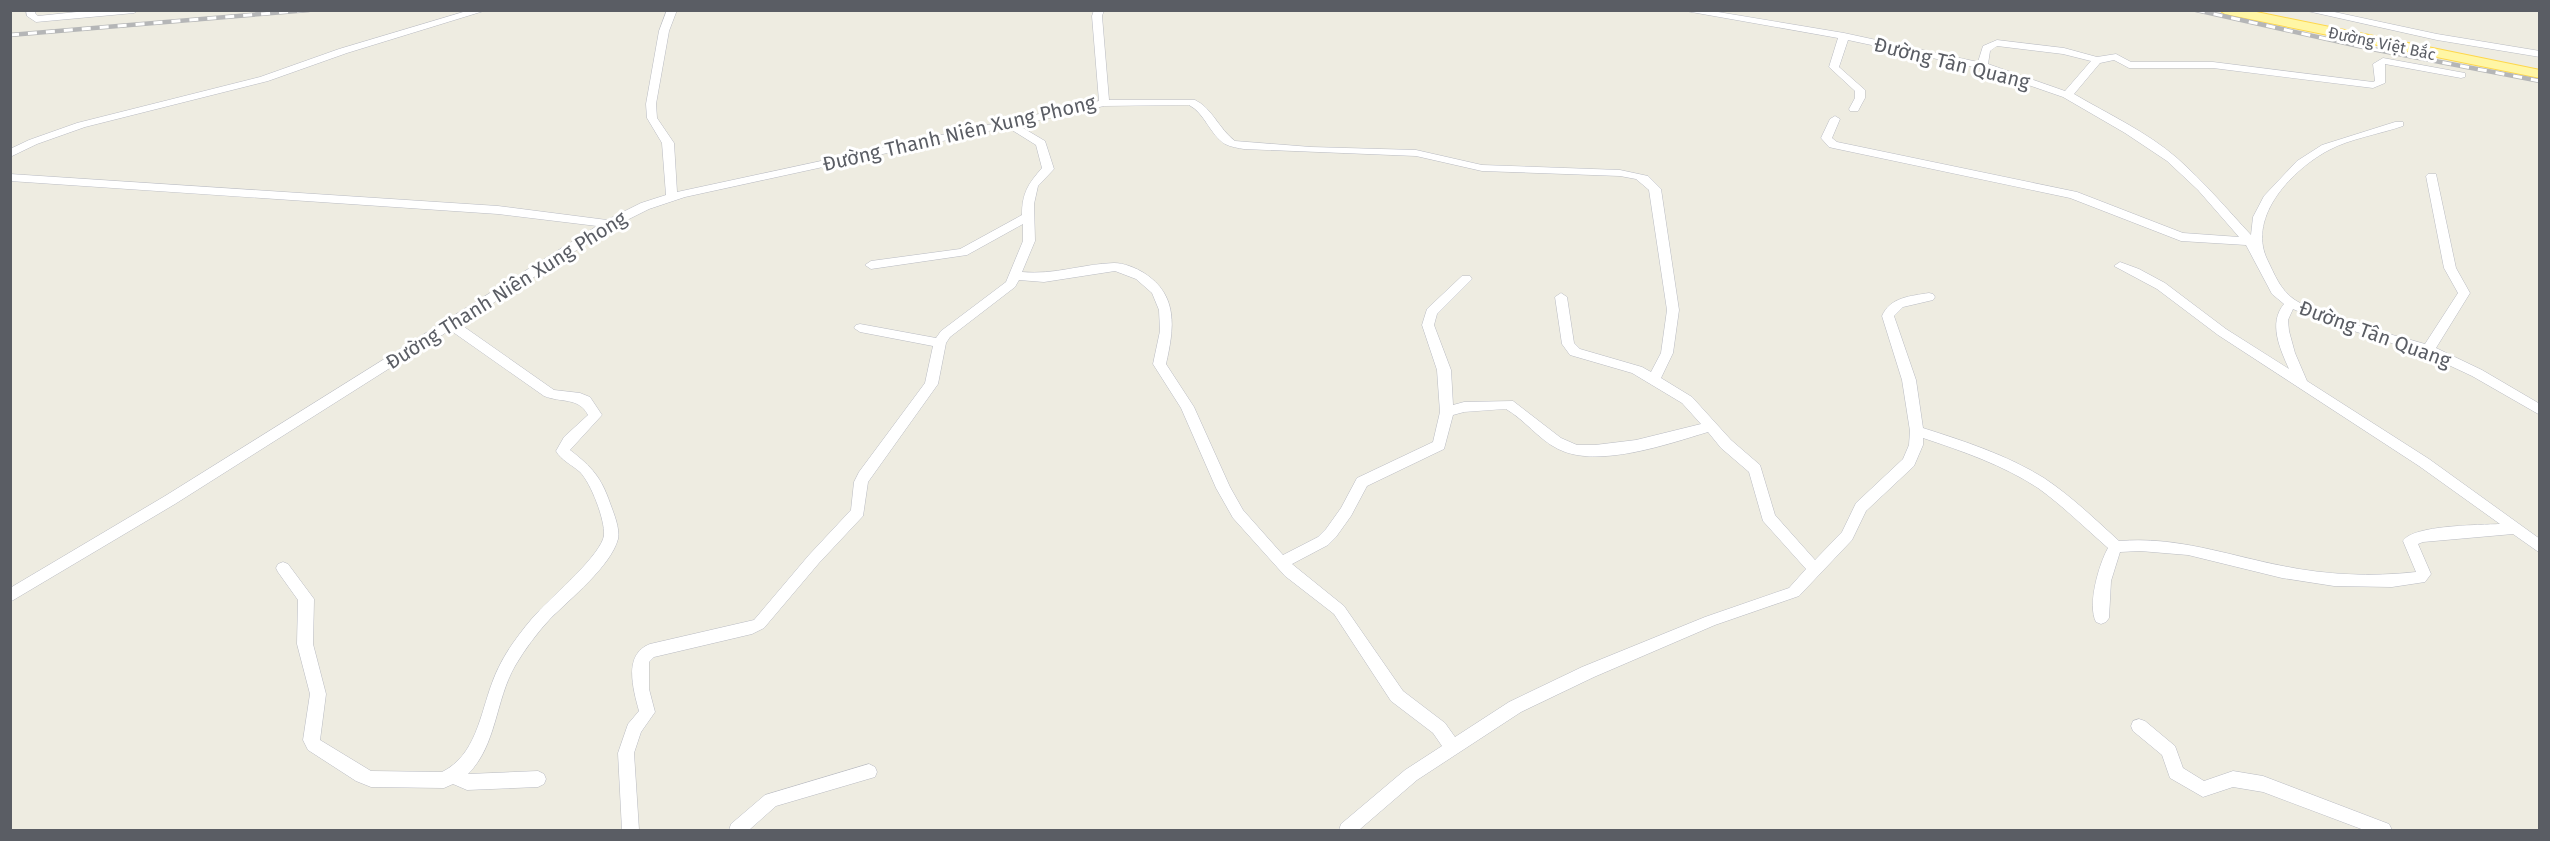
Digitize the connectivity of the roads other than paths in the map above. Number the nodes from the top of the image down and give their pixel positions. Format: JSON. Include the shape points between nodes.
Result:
{"nodes":[{"id":1,"x":31,"y":10,"type":"edge"},
{"id":2,"x":134,"y":10,"type":"edge"},
{"id":3,"x":482,"y":10,"type":"edge"},
{"id":4,"x":672,"y":10,"type":"edge"},
{"id":5,"x":1099,"y":10,"type":"edge"},
{"id":6,"x":1685,"y":10,"type":"edge"},
{"id":7,"x":2225,"y":10,"type":"edge"},
{"id":8,"x":2308,"y":10,"type":"edge"},
{"id":9,"x":1717,"y":13,"type":"edge"},
{"id":10,"x":2255,"y":14,"type":"edge"},
{"id":11,"x":2411,"y":32,"type":"junction"},
{"id":12,"x":1844,"y":36,"type":"junction"},
{"id":13,"x":2412,"y":50,"type":"junction"},
{"id":14,"x":2540,"y":54,"type":"edge"},
{"id":15,"x":2097,"y":60,"type":"junction"},
{"id":16,"x":1983,"y":66,"type":"junction"},
{"id":17,"x":2540,"y":74,"type":"edge"},
{"id":18,"x":2461,"y":75,"type":"dead end"},
{"id":19,"x":2067,"y":95,"type":"junction"},
{"id":20,"x":1104,"y":103,"type":"junction"},
{"id":21,"x":1854,"y":109,"type":"dead end"},
{"id":22,"x":1835,"y":119,"type":"dead end"},
{"id":23,"x":1007,"y":123,"type":"junction"},
{"id":24,"x":2399,"y":124,"type":"dead end"},
{"id":25,"x":10,"y":154,"type":"edge"},
{"id":26,"x":2432,"y":176,"type":"dead end"},
{"id":27,"x":10,"y":177,"type":"edge"},
{"id":28,"x":672,"y":197,"type":"junction"},
{"id":29,"x":1029,"y":216,"type":"junction"},
{"id":30,"x":609,"y":224,"type":"junction"},
{"id":31,"x":2252,"y":244,"type":"junction"},
{"id":32,"x":871,"y":265,"type":"dead end"},
{"id":33,"x":2120,"y":266,"type":"dead end"},
{"id":34,"x":1016,"y":276,"type":"junction"},
{"id":35,"x":1466,"y":279,"type":"dead end"},
{"id":36,"x":1561,"y":297,"type":"dead end"},
{"id":37,"x":1929,"y":297,"type":"dead end"},
{"id":38,"x":2291,"y":303,"type":"junction"},
{"id":39,"x":450,"y":323,"type":"junction"},
{"id":40,"x":860,"y":328,"type":"dead end"},
{"id":41,"x":940,"y":343,"type":"junction"},
{"id":42,"x":2428,"y":350,"type":"junction"},
{"id":43,"x":1654,"y":380,"type":"junction"},
{"id":44,"x":2302,"y":382,"type":"junction"},
{"id":45,"x":2540,"y":410,"type":"edge"},
{"id":46,"x":1447,"y":412,"type":"junction"},
{"id":47,"x":1709,"y":428,"type":"junction"},
{"id":48,"x":1917,"y":431,"type":"junction"},
{"id":49,"x":2516,"y":528,"type":"junction"},
{"id":50,"x":2116,"y":547,"type":"junction"},
{"id":51,"x":2540,"y":547,"type":"edge"},
{"id":52,"x":1282,"y":562,"type":"junction"},
{"id":53,"x":283,"y":568,"type":"dead end"},
{"id":54,"x":1816,"y":569,"type":"junction"},
{"id":55,"x":10,"y":596,"type":"edge"},
{"id":56,"x":2101,"y":618,"type":"dead end"},
{"id":57,"x":2139,"y":726,"type":"dead end"},
{"id":58,"x":1452,"y":747,"type":"junction"},
{"id":59,"x":869,"y":772,"type":"dead end"},
{"id":60,"x":455,"y":777,"type":"junction"},
{"id":61,"x":538,"y":779,"type":"dead end"},
{"id":62,"x":630,"y":831,"type":"edge"},
{"id":63,"x":737,"y":831,"type":"edge"},
{"id":64,"x":1347,"y":831,"type":"edge"},
{"id":65,"x":2383,"y":831,"type":"edge"}],
"edges":[{"from":1,"to":2,"type":"street","via":[[36,19]]},
{"from":3,"to":25,"type":"street","via":[[264,79],[81,125]]},
{"from":4,"to":28,"type":"street","via":[[664,31],[651,105],[652,118],[668,143]]},
{"from":5,"to":20,"type":"street","name":"Đường Thanh Niên Xung Phong"},
{"from":6,"to":9,"type":"street","name":"Đường Tân Quang"},
{"from":7,"to":10,"type":"main road","name":"Đường Việt Bắc"},
{"from":8,"to":11,"type":"street"},
{"from":9,"to":12,"type":"street","name":"Đường Tân Quang"},
{"from":10,"to":13,"type":"main road","name":"Đường Việt Bắc"},
{"from":11,"to":13,"type":"main road"},
{"from":11,"to":14,"type":"street"},
{"from":12,"to":16,"type":"street","name":"Đường Tân Quang"},
{"from":12,"to":21,"type":"street","via":[[1834,67],[1860,90]]},
{"from":13,"to":17,"type":"main road","name":"Đường Việt Bắc"},
{"from":15,"to":16,"type":"street","via":[[2064,51],[1997,43],[1985,47]]},
{"from":15,"to":18,"type":"street","via":[[2116,57],[2129,65],[2220,66],[2373,85],[2380,83],[2378,64],[2383,61]]},
{"from":15,"to":19,"type":"street"},
{"from":16,"to":19,"type":"street","name":"Đường Tân Quang"},
{"from":19,"to":31,"type":"street","name":"Đường Tân Quang","via":[[2171,159]]},
{"from":20,"to":23,"type":"street","name":"Đường Thanh Niên Xung Phong"},
{"from":20,"to":43,"type":"street","via":[[1191,102],[1199,106],[1223,137],[1244,146],[1416,153],[1482,168],[1620,173],[1648,180],[1655,189],[1673,310],[1667,353]]},
{"from":22,"to":31,"type":"street","via":[[1826,138],[1833,145],[2073,195],[2181,237]]},
{"from":23,"to":28,"type":"street","name":"Đường Thanh Niên Xung Phong"},
{"from":23,"to":29,"type":"street","via":[[1041,143],[1048,169],[1033,185]]},
{"from":24,"to":31,"type":"street","via":[[2326,147],[2301,163],[2270,196]]},
{"from":26,"to":42,"type":"street","via":[[2450,268],[2464,293]]},
{"from":27,"to":30,"type":"street","via":[[498,210]]},
{"from":28,"to":30,"type":"street","name":"Đường Thanh Niên Xung Phong"},
{"from":29,"to":32,"type":"street","via":[[963,252]]},
{"from":29,"to":34,"type":"street","via":[[1029,241]]},
{"from":30,"to":39,"type":"street","name":"Đường Thanh Niên Xung Phong"},
{"from":31,"to":38,"type":"street","name":"Đường Tân Quang","via":[[2276,291]]},
{"from":33,"to":44,"type":"street","via":[[2153,279],[2220,330]]},
{"from":34,"to":41,"type":"street","via":[[1005,290],[952,327]]},
{"from":34,"to":52,"type":"street","via":[[1044,278],[1115,267],[1139,275],[1154,287],[1166,302],[1168,312],[1159,364],[1162,371],[1187,407],[1238,514]]},
{"from":35,"to":46,"type":"street","via":[[1431,312],[1428,325],[1444,370]]},
{"from":36,"to":43,"type":"street","via":[[1568,344],[1575,352],[1630,367]]},
{"from":37,"to":48,"type":"street","via":[[1896,305],[1888,316],[1909,380]]},
{"from":38,"to":42,"type":"street","name":"Đường Tân Quang"},
{"from":38,"to":44,"type":"street","via":[[2283,309],[2281,318]]},
{"from":39,"to":55,"type":"street","name":"Đường Thanh Niên Xung Phong"},
{"from":39,"to":60,"type":"street","via":[[552,395],[577,395],[593,410],[592,420],[569,440],[563,452],[591,476],[611,536],[603,553],[536,624],[505,669],[478,745],[466,767]]},
{"from":40,"to":41,"type":"street"},
{"from":41,"to":62,"type":"street","via":[[931,384],[861,482],[858,512],[759,624],[650,651],[641,659],[641,689],[647,712],[634,729],[626,753]]},
{"from":42,"to":45,"type":"street","name":"Đường Tân Quang"},
{"from":43,"to":47,"type":"street","via":[[1687,400]]},
{"from":44,"to":49,"type":"street"},
{"from":46,"to":47,"type":"street","via":[[1508,404],[1565,447],[1578,450],[1641,445]]},
{"from":46,"to":52,"type":"street","via":[[1439,445],[1362,482],[1346,512],[1323,541]]},
{"from":47,"to":54,"type":"street","via":[[1755,469],[1771,521]]},
{"from":48,"to":50,"type":"street","via":[[2029,476]]},
{"from":48,"to":54,"type":"street","via":[[1909,462],[1861,507],[1847,536]]},
{"from":49,"to":50,"type":"street","via":[[2421,536],[2410,541],[2424,574],[2404,580],[2305,576],[2185,549]]},
{"from":49,"to":51,"type":"street"},
{"from":50,"to":56,"type":"street","via":[[2108,559],[2102,587]]},
{"from":52,"to":58,"type":"street","via":[[1338,610],[1397,696],[1439,728]]},
{"from":53,"to":60,"type":"street","via":[[306,599],[305,644],[318,694],[311,740],[314,745],[371,779]]},
{"from":54,"to":58,"type":"street","via":[[1785,597],[1710,621],[1588,672],[1515,707]]},
{"from":57,"to":65,"type":"street","via":[[2169,751],[2176,773],[2203,789],[2233,779],[2263,784]]},
{"from":58,"to":64,"type":"street","via":[[1411,775]]},
{"from":59,"to":63,"type":"street","via":[[771,800]]},
{"from":60,"to":61,"type":"street","via":[[467,782]]}]}
